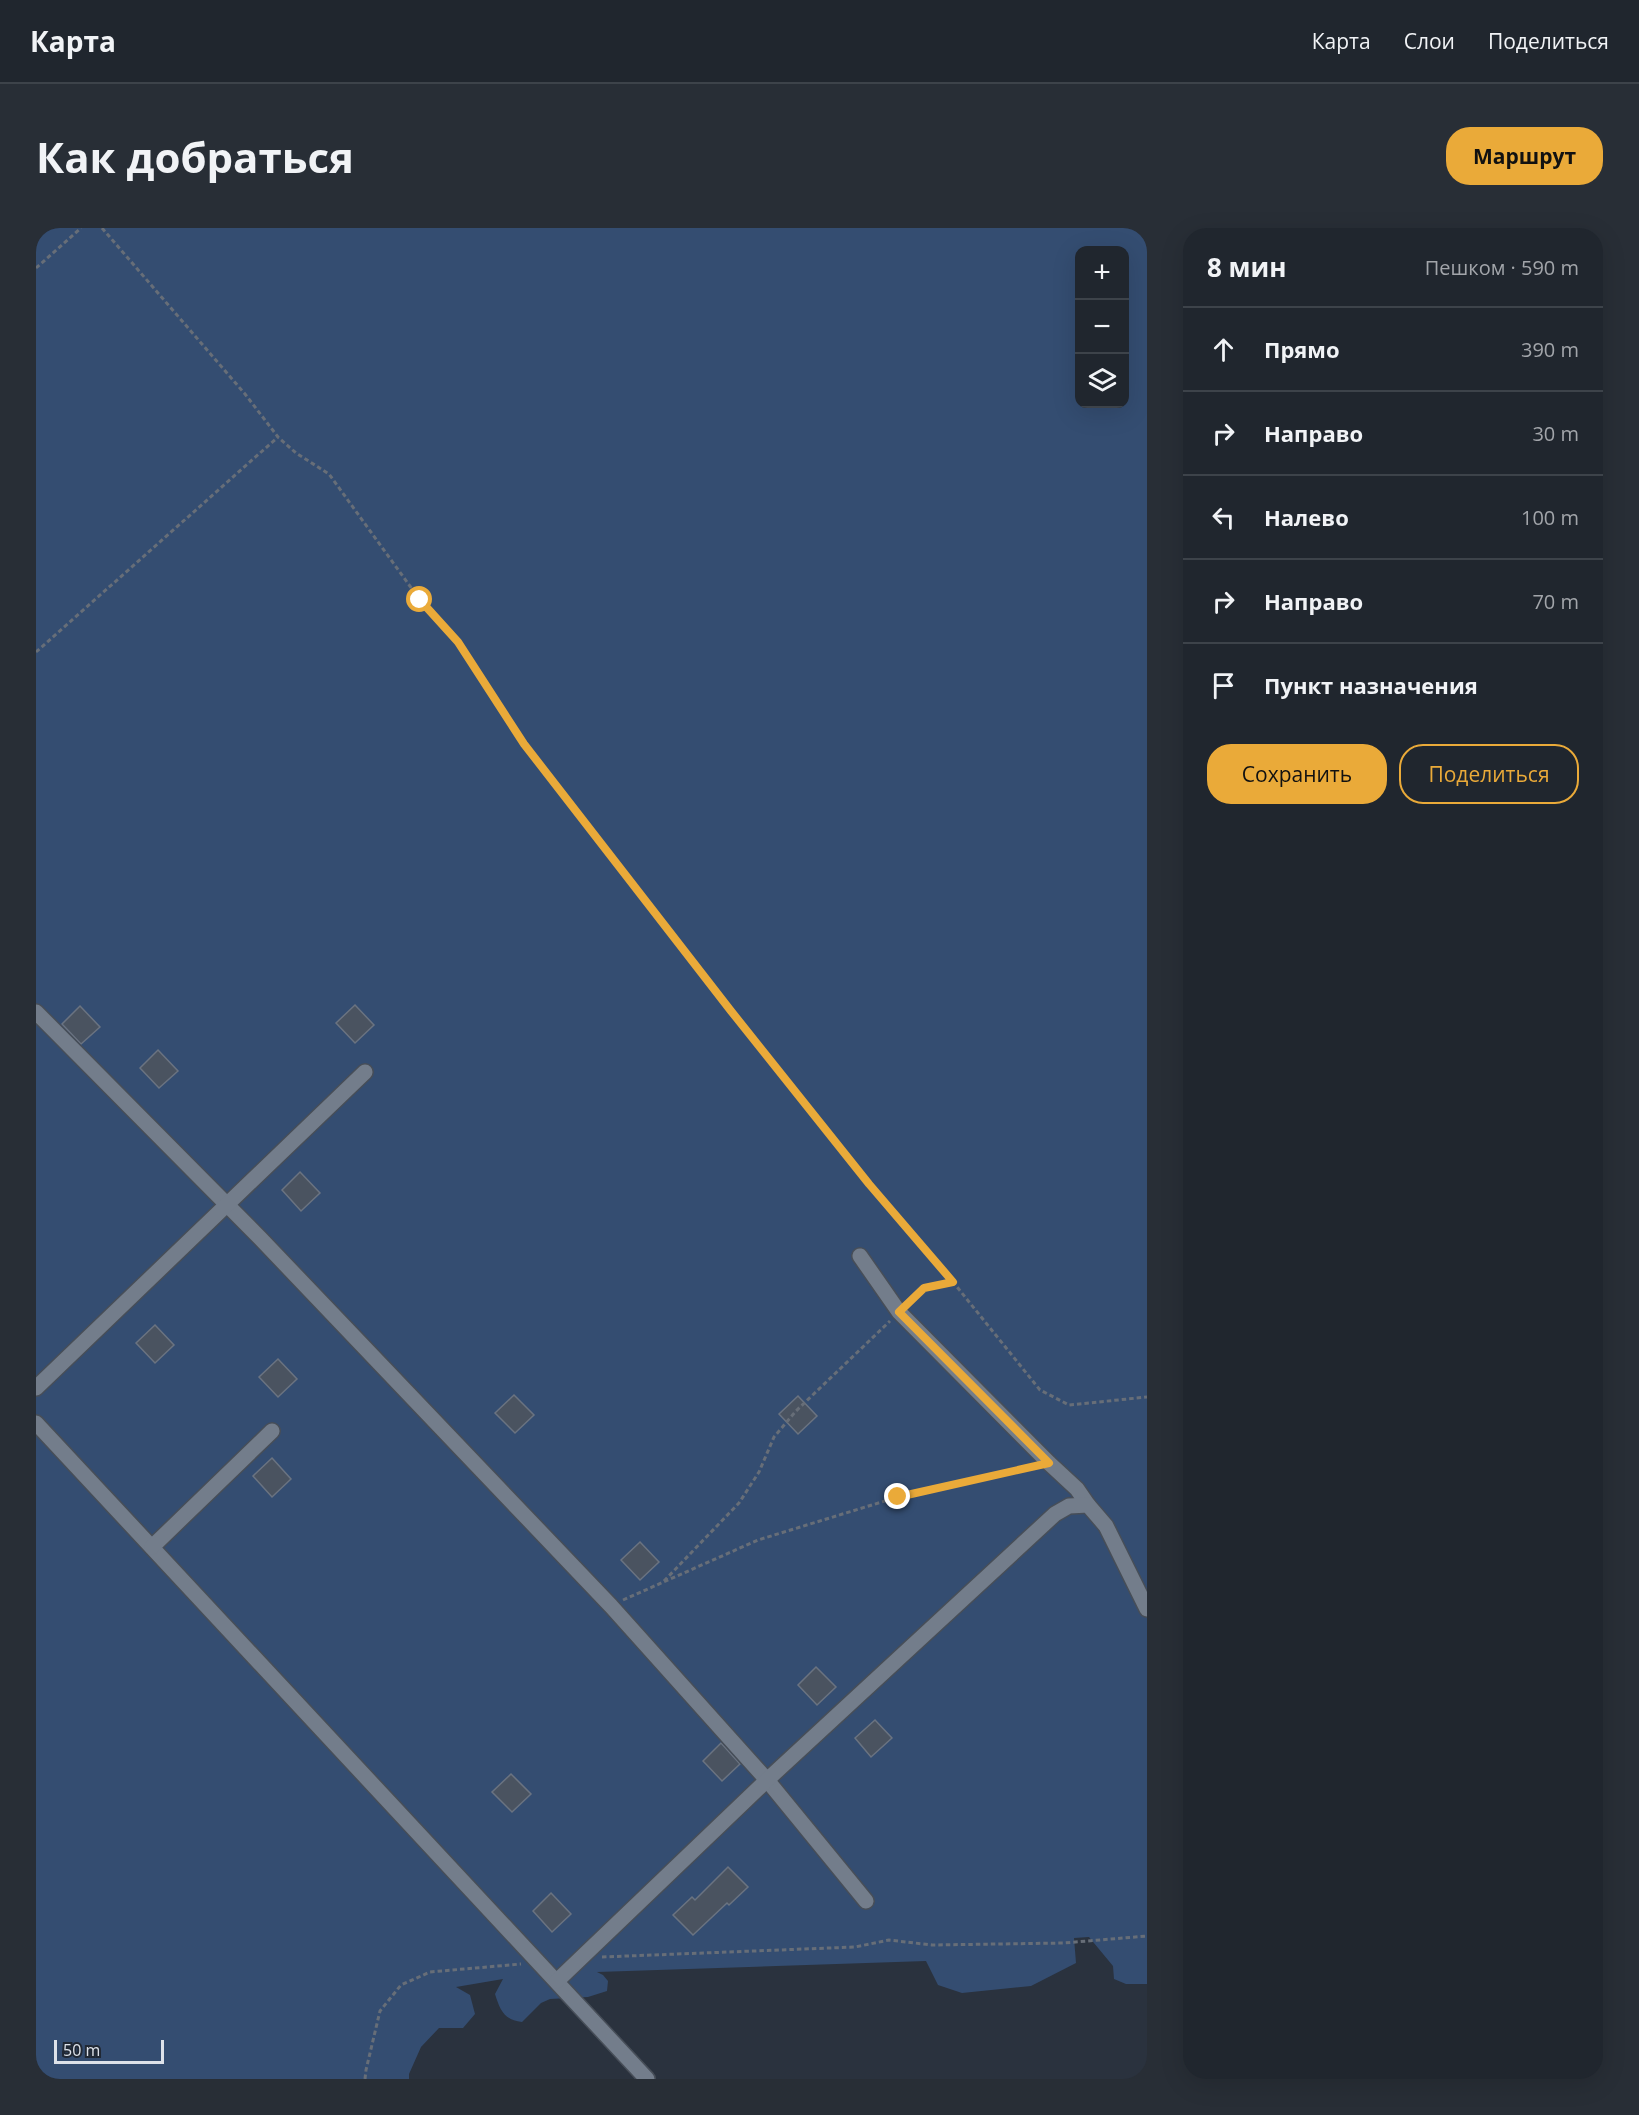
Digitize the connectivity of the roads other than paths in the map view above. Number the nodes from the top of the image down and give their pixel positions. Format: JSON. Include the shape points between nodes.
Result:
{"nodes":[{"id":1,"x":36,"y":1012,"type":"edge"},
{"id":2,"x":365,"y":1072,"type":"dead end"},
{"id":3,"x":227,"y":1205,"type":"junction"},
{"id":4,"x":860,"y":1256,"type":"dead end"},
{"id":5,"x":36,"y":1388,"type":"edge"},
{"id":6,"x":36,"y":1423,"type":"edge"},
{"id":7,"x":272,"y":1431,"type":"dead end"},
{"id":8,"x":1088,"y":1505,"type":"junction"},
{"id":9,"x":152,"y":1547,"type":"junction"},
{"id":10,"x":1147,"y":1610,"type":"edge"},
{"id":11,"x":767,"y":1780,"type":"junction"},
{"id":12,"x":866,"y":1901,"type":"dead end"},
{"id":13,"x":557,"y":1982,"type":"junction"},
{"id":14,"x":647,"y":2079,"type":"edge"}],
"edges":[{"from":1,"to":3,"type":"lane"},
{"from":2,"to":3,"type":"lane"},
{"from":3,"to":5,"type":"lane"},
{"from":3,"to":11,"type":"lane","via":[[611,1606]]},
{"from":4,"to":8,"type":"lane","via":[[899,1312],[1077,1489]]},
{"from":6,"to":9,"type":"lane"},
{"from":7,"to":9,"type":"lane"},
{"from":8,"to":10,"type":"lane","via":[[1106,1526]]},
{"from":8,"to":11,"type":"lane","via":[[1069,1506],[1055,1514]]},
{"from":9,"to":13,"type":"lane"},
{"from":11,"to":12,"type":"lane"},
{"from":11,"to":13,"type":"lane"},
{"from":13,"to":14,"type":"lane"}]}
